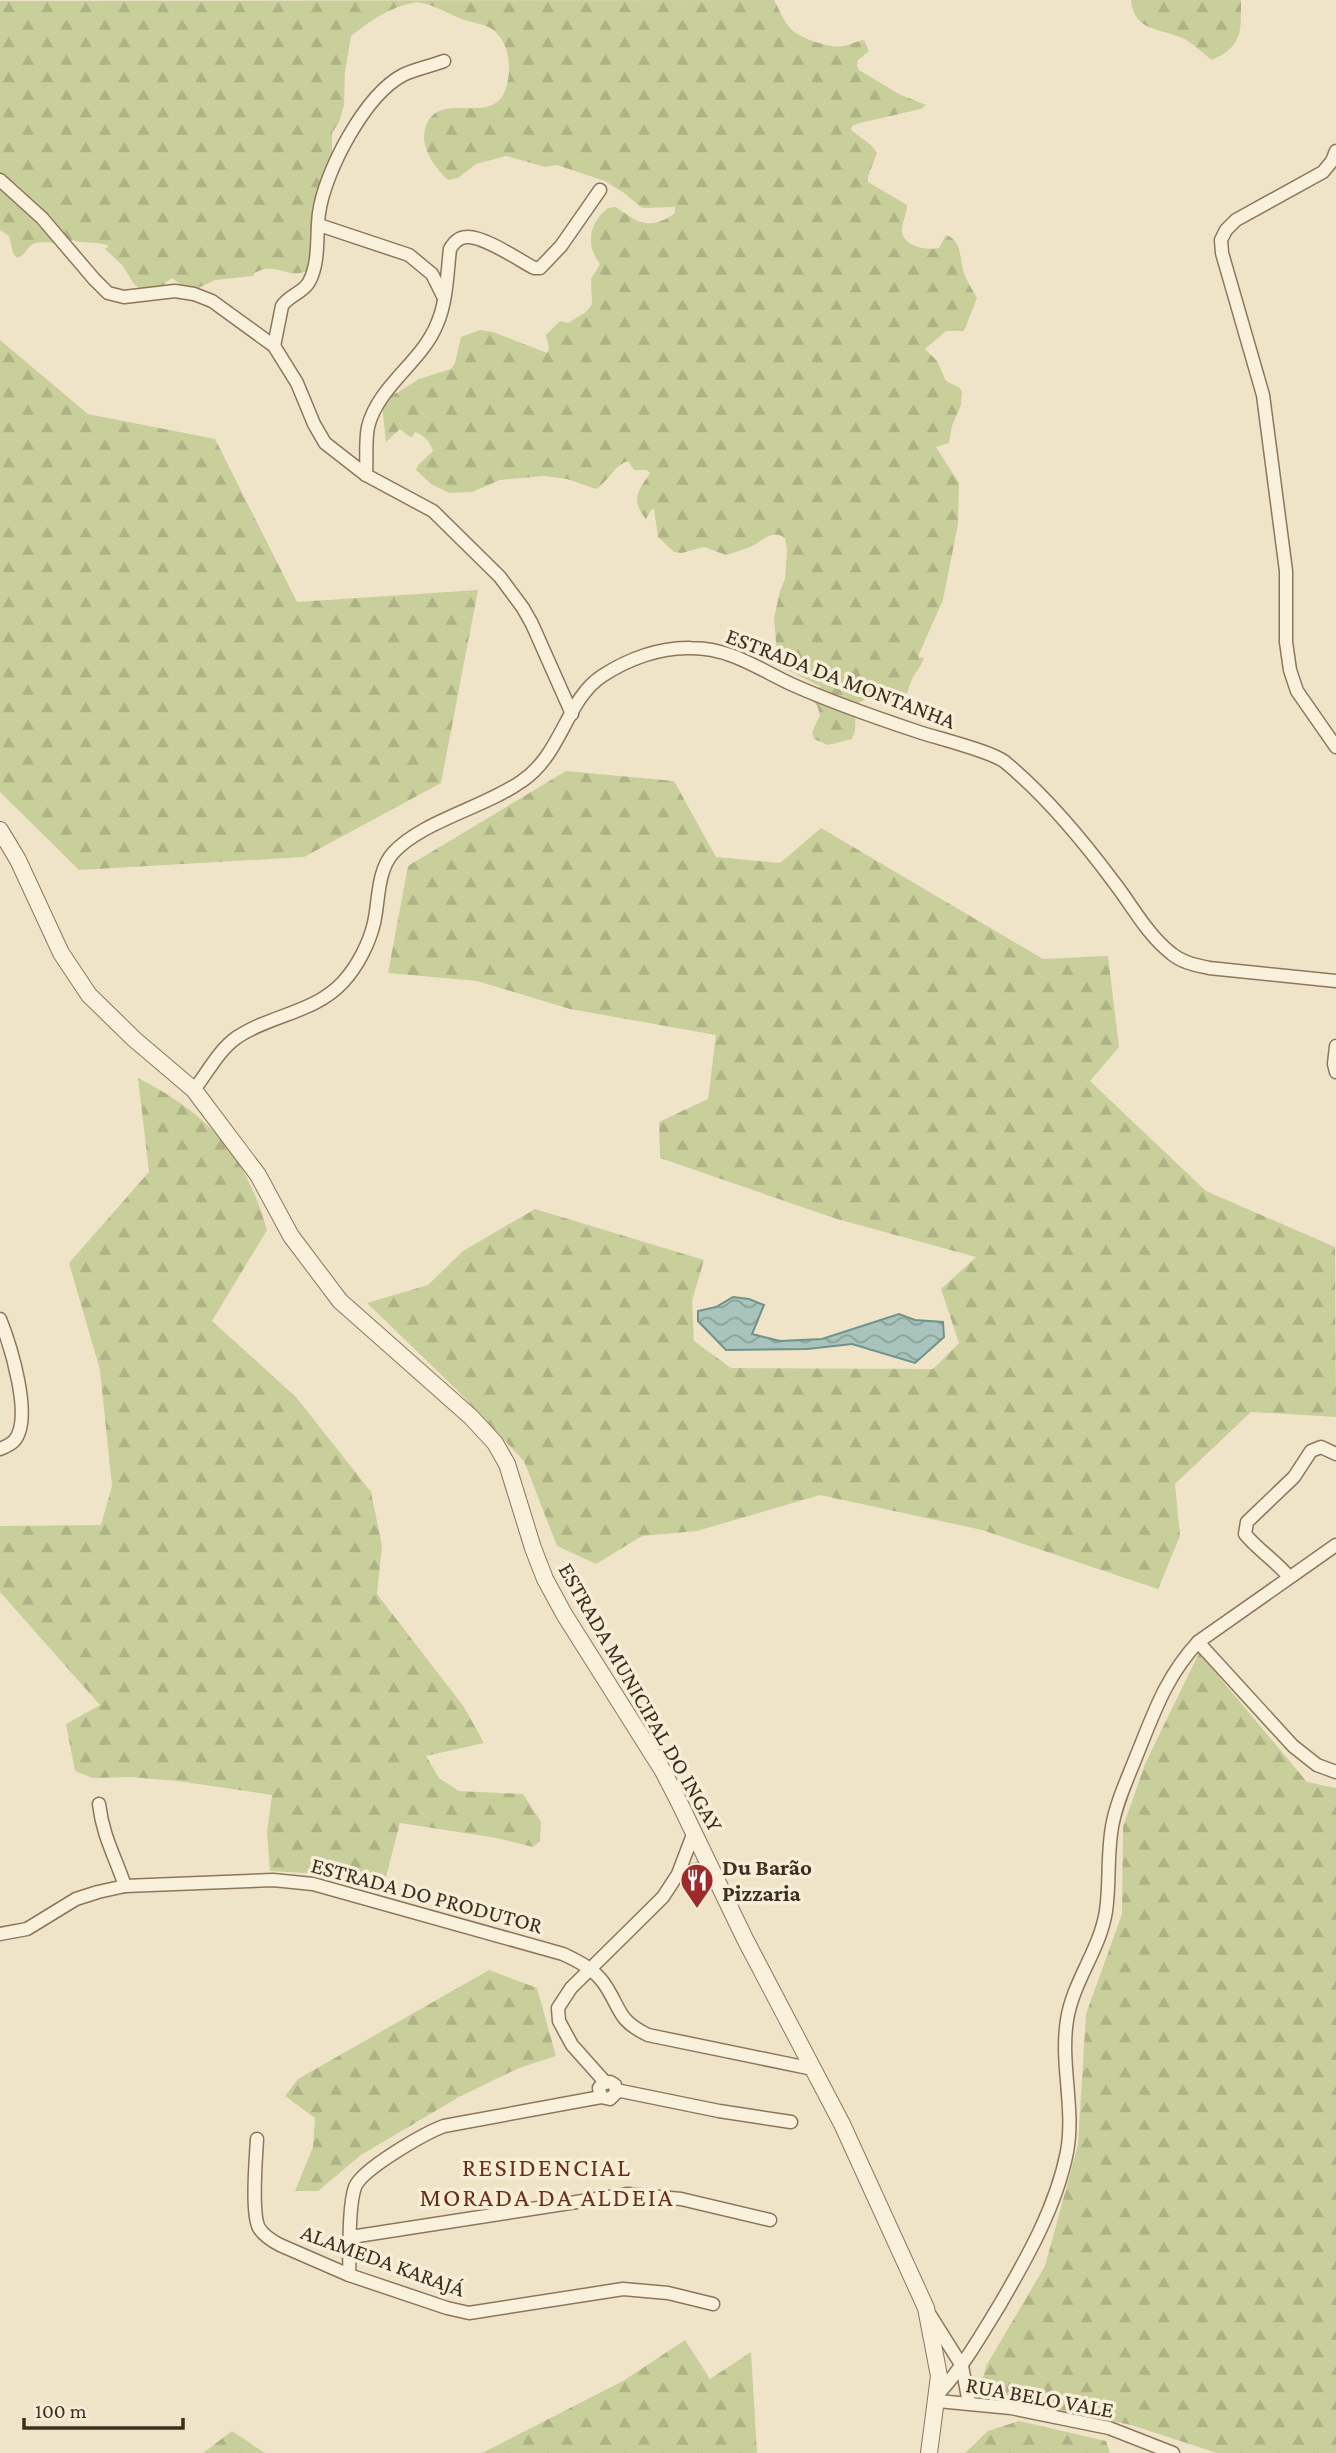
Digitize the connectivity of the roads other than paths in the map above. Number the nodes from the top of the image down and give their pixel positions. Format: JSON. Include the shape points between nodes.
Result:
{"nodes":[{"id":1,"x":444,"y":61,"type":"dead end"},
{"id":2,"x":1336,"y":151,"type":"edge"},
{"id":3,"x":0,"y":180,"type":"edge"},
{"id":4,"x":600,"y":190,"type":"dead end"},
{"id":5,"x":318,"y":225,"type":"junction"},
{"id":6,"x":444,"y":299,"type":"junction"},
{"id":7,"x":274,"y":346,"type":"junction"},
{"id":8,"x":366,"y":475,"type":"junction"},
{"id":9,"x":572,"y":714,"type":"junction"},
{"id":10,"x":1336,"y":747,"type":"edge"},
{"id":11,"x":0,"y":830,"type":"edge"},
{"id":12,"x":1336,"y":981,"type":"edge"},
{"id":13,"x":1336,"y":1046,"type":"edge"},
{"id":14,"x":1336,"y":1073,"type":"edge"},
{"id":15,"x":194,"y":1090,"type":"junction"},
{"id":16,"x":0,"y":1319,"type":"edge"},
{"id":17,"x":0,"y":1449,"type":"edge"},
{"id":18,"x":1336,"y":1454,"type":"edge"},
{"id":19,"x":1336,"y":1545,"type":"edge"},
{"id":20,"x":1289,"y":1577,"type":"junction"},
{"id":21,"x":1198,"y":1642,"type":"junction"},
{"id":22,"x":1336,"y":1772,"type":"edge"},
{"id":23,"x":99,"y":1804,"type":"dead end"},
{"id":24,"x":694,"y":1832,"type":"junction"},
{"id":25,"x":125,"y":1886,"type":"junction"},
{"id":26,"x":0,"y":1934,"type":"edge"},
{"id":27,"x":591,"y":1970,"type":"junction"},
{"id":28,"x":814,"y":2069,"type":"junction"},
{"id":29,"x":605,"y":2082,"type":"junction"},
{"id":30,"x":616,"y":2091,"type":"junction"},
{"id":31,"x":601,"y":2097,"type":"junction"},
{"id":32,"x":791,"y":2122,"type":"dead end"},
{"id":33,"x":257,"y":2139,"type":"dead end"},
{"id":34,"x":770,"y":2220,"type":"dead end"},
{"id":35,"x":351,"y":2237,"type":"junction"},
{"id":36,"x":349,"y":2275,"type":"junction"},
{"id":37,"x":712,"y":2304,"type":"dead end"},
{"id":38,"x":926,"y":2308,"type":"junction"},
{"id":39,"x":962,"y":2366,"type":"junction"},
{"id":40,"x":938,"y":2397,"type":"junction"},
{"id":41,"x":969,"y":2403,"type":"junction"},
{"id":42,"x":929,"y":2453,"type":"edge"},
{"id":43,"x":1174,"y":2453,"type":"edge"}],
"edges":[{"from":1,"to":5,"type":"street","via":[[403,75],[368,107],[335,166]]},
{"from":2,"to":10,"type":"street","via":[[1323,172],[1236,220],[1221,240],[1226,273],[1263,395],[1286,571],[1290,670],[1297,691]]},
{"from":3,"to":7,"type":"street","via":[[42,218],[108,293],[124,297],[174,290],[194,294],[212,301]]},
{"from":4,"to":6,"type":"street","via":[[540,268],[473,237],[458,239],[450,249]]},
{"from":5,"to":6,"type":"street","via":[[409,255],[432,274]]},
{"from":5,"to":7,"type":"street","via":[[310,278],[282,306]]},
{"from":6,"to":8,"type":"street","via":[[429,340],[373,414]]},
{"from":7,"to":8,"type":"street","via":[[297,383],[319,435]]},
{"from":8,"to":9,"type":"street","via":[[433,511],[500,577],[532,624]]},
{"from":9,"to":12,"type":"street","name":"ESTRADA DA MONTANHA","via":[[600,677],[651,652],[690,648],[729,652],[854,710],[998,757],[1071,828],[1147,929],[1174,956],[1209,968]]},
{"from":9,"to":15,"type":"street","name":"ESTRADA DA MONTANHA","via":[[554,748],[525,780],[416,835],[392,854],[373,926],[354,968],[341,984],[322,998],[233,1040]]},
{"from":11,"to":15,"type":"street","name":"ESTRADA MUNICIPAL DO INGAY","via":[[78,981],[102,1009]]},
{"from":13,"to":14,"type":"street"},
{"from":15,"to":24,"type":"street","name":"ESTRADA MUNICIPAL DO INGAY","via":[[252,1165],[292,1236],[340,1301],[495,1443],[508,1464],[545,1579],[663,1771]]},
{"from":16,"to":17,"type":"street","via":[[12,1348],[21,1418],[14,1441]]},
{"from":18,"to":20,"type":"street","via":[[1321,1447],[1311,1451],[1294,1477],[1247,1522],[1245,1534]]},
{"from":19,"to":20,"type":"street"},
{"from":20,"to":21,"type":"street"},
{"from":21,"to":22,"type":"street","via":[[1293,1746],[1317,1765]]},
{"from":21,"to":39,"type":"street","via":[[1165,1685],[1113,1823],[1104,1927],[1067,2020],[1067,2151],[1051,2203],[1024,2261]]},
{"from":23,"to":25,"type":"street","via":[[104,1834]]},
{"from":24,"to":27,"type":"street","via":[[678,1874],[663,1897]]},
{"from":24,"to":28,"type":"street","name":"ESTRADA MUNICIPAL DO INGAY"},
{"from":25,"to":26,"type":"street","name":"ESTRADA DO PRODUTOR","via":[[76,1899],[27,1929]]},
{"from":25,"to":27,"type":"street","name":"ESTRADA DO PRODUTOR","via":[[273,1880],[313,1884],[563,1954]]},
{"from":27,"to":28,"type":"street","name":"ESTRADA DO PRODUTOR","via":[[632,2028],[664,2040]]},
{"from":27,"to":29,"type":"street","via":[[560,2002],[558,2015],[572,2045]]},
{"from":28,"to":38,"type":"street","name":"ESTRADA MUNICIPAL DO INGAY"},
{"from":29,"to":30,"type":"street","via":[[613,2083]]},
{"from":29,"to":31,"type":"street","via":[[599,2088]]},
{"from":30,"to":31,"type":"street","via":[[610,2099]]},
{"from":30,"to":32,"type":"street"},
{"from":31,"to":35,"type":"street","via":[[461,2122],[423,2136],[359,2179],[352,2201]]},
{"from":33,"to":36,"type":"street","name":"ALAMEDA KARAJÁ","via":[[260,2228],[271,2241]]},
{"from":34,"to":35,"type":"street","via":[[681,2199],[628,2194]]},
{"from":35,"to":36,"type":"street"},
{"from":36,"to":37,"type":"street","name":"ALAMEDA KARAJÁ","via":[[469,2313],[623,2289],[668,2293]]},
{"from":38,"to":39,"type":"street","name":"ESTRADA MUNICIPAL DO INGAY"},
{"from":38,"to":40,"type":"street","name":"ESTRADA MUNICIPAL DO INGAY","via":[[938,2367]]},
{"from":39,"to":40,"type":"street"},
{"from":39,"to":41,"type":"street","name":"ESTRADA MUNICIPAL DO INGAY"},
{"from":40,"to":41,"type":"street","name":"RUA BELO VALE"},
{"from":40,"to":42,"type":"street","name":"ESTRADA MUNICIPAL DO INGAY"},
{"from":41,"to":43,"type":"street","name":"RUA BELO VALE","via":[[1109,2428]]}]}
